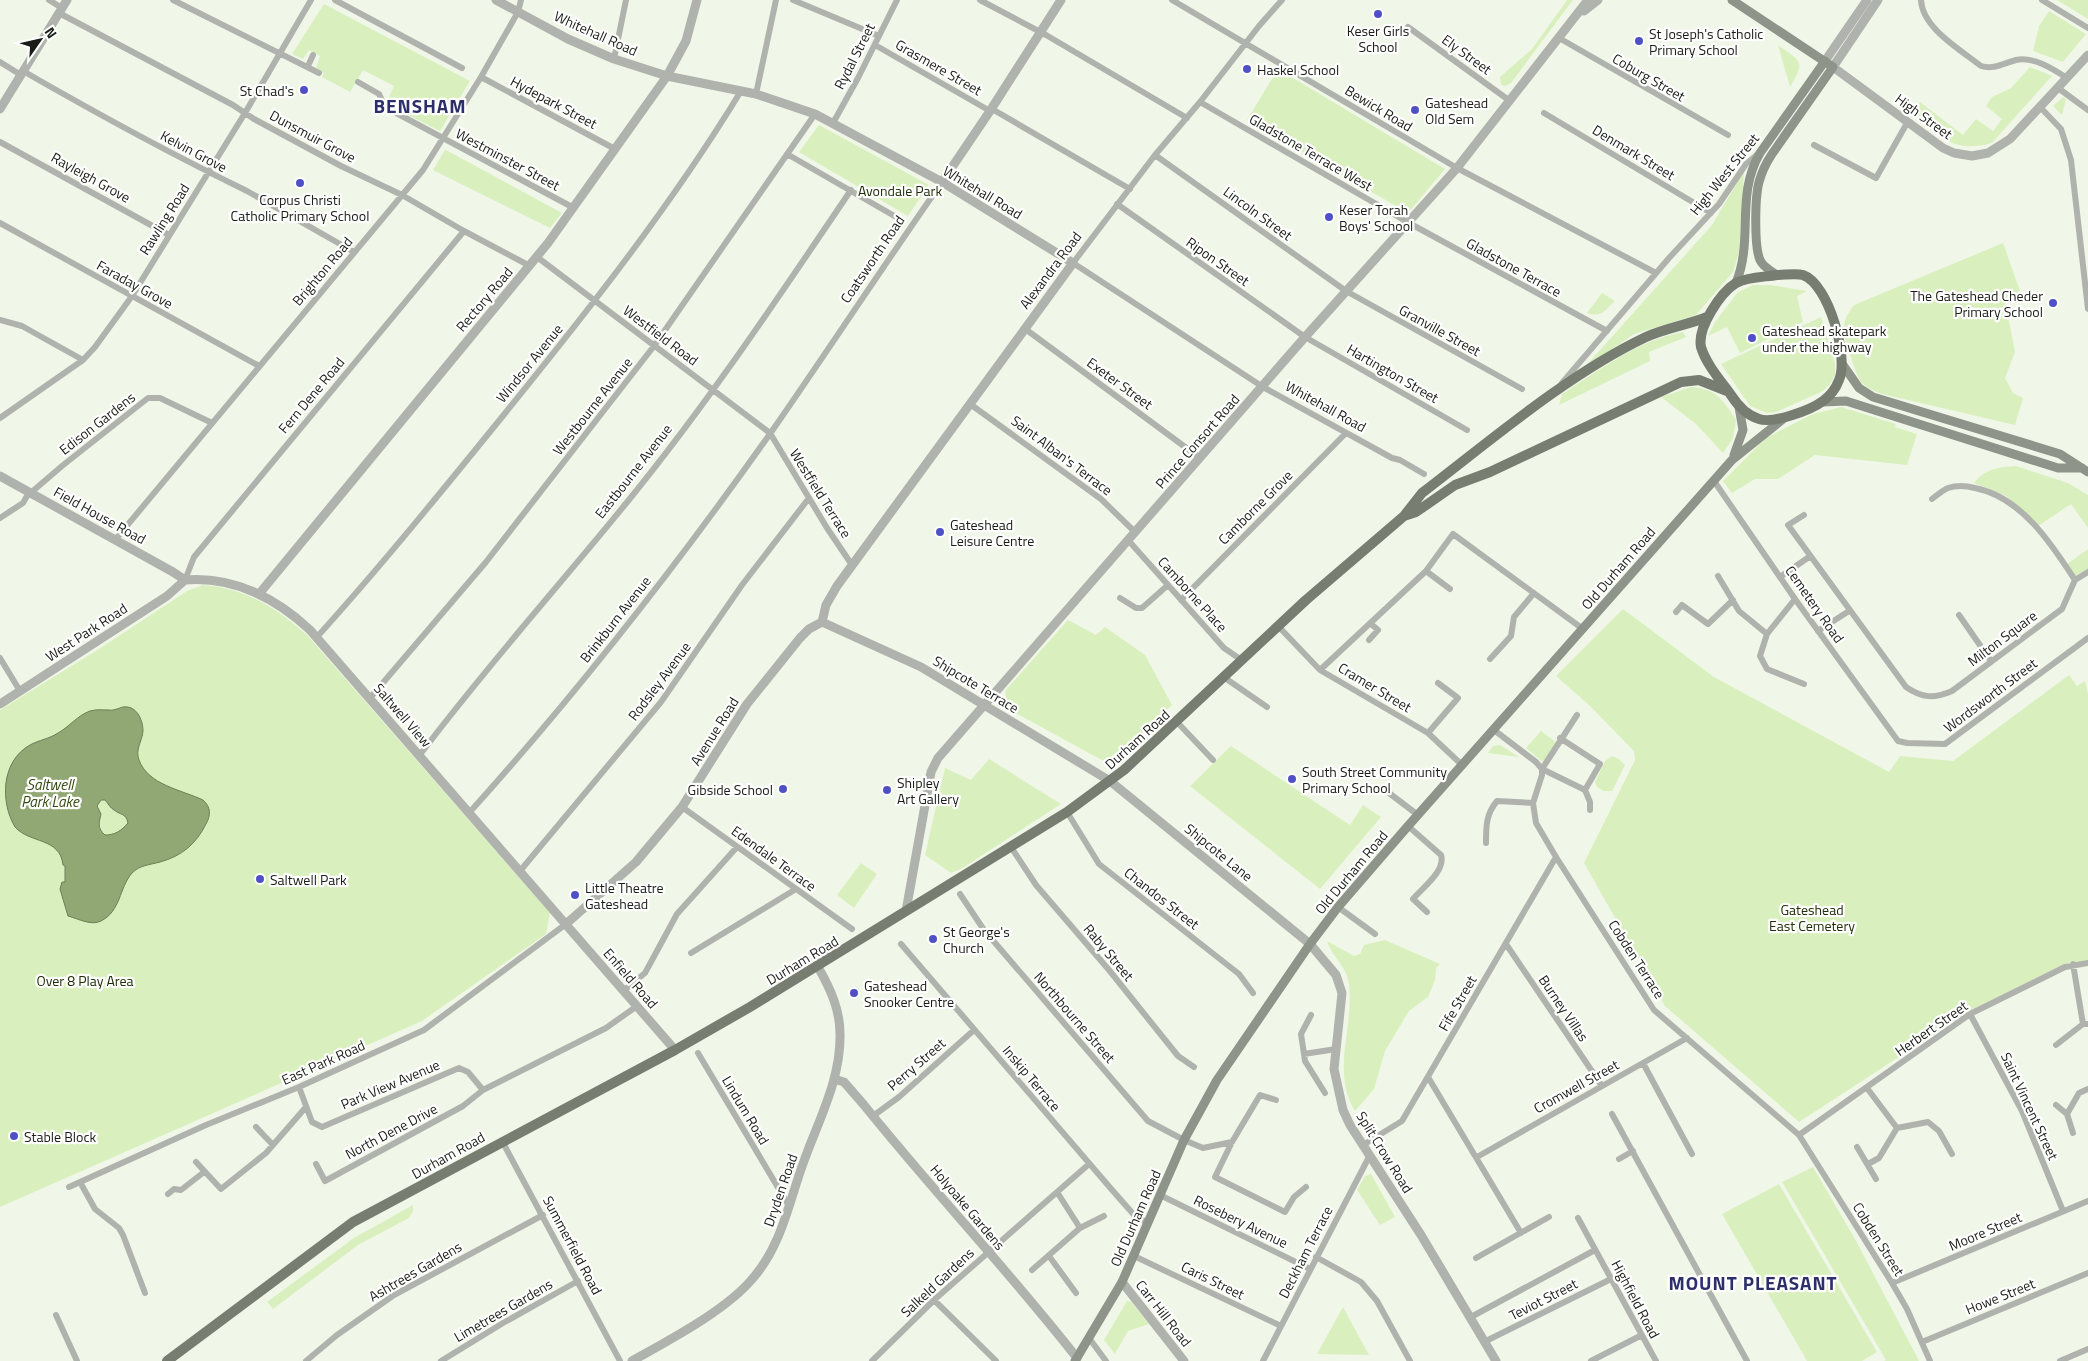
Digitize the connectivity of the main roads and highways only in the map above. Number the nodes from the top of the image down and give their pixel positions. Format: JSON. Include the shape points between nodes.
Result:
{"nodes":[{"id":1,"x":1732,"y":0,"type":"edge"},
{"id":2,"x":1825,"y":61,"type":"junction"},
{"id":3,"x":1777,"y":275,"type":"junction"},
{"id":4,"x":1736,"y":283,"type":"junction"},
{"id":5,"x":1707,"y":317,"type":"junction"},
{"id":6,"x":1843,"y":366,"type":"junction"},
{"id":7,"x":1728,"y":391,"type":"junction"},
{"id":8,"x":1822,"y":402,"type":"junction"},
{"id":9,"x":1739,"y":407,"type":"junction"},
{"id":10,"x":1782,"y":419,"type":"junction"},
{"id":11,"x":1732,"y":460,"type":"junction"},
{"id":12,"x":2085,"y":470,"type":"edge"},
{"id":13,"x":1404,"y":516,"type":"junction"},
{"id":14,"x":174,"y":1359,"type":"edge"},
{"id":15,"x":1076,"y":1359,"type":"edge"}],
"edges":[{"from":1,"to":2,"type":"main road"},
{"from":2,"to":3,"type":"main road","name":"High West Street","via":[[1834,67],[1767,162],[1758,187],[1758,251],[1764,265]]},
{"from":2,"to":4,"type":"main road","name":"High West Street","via":[[1752,168],[1747,185],[1744,257]]},
{"from":3,"to":4,"type":"main road"},
{"from":3,"to":6,"type":"main road","via":[[1803,275],[1819,288],[1827,304]]},
{"from":4,"to":5,"type":"main road"},
{"from":5,"to":7,"type":"main road","via":[[1700,332],[1702,348]]},
{"from":5,"to":13,"type":"main road","via":[[1645,338],[1570,382],[1422,493]]},
{"from":6,"to":8,"type":"main road","via":[[1835,388]]},
{"from":6,"to":12,"type":"main road","via":[[1859,388],[1873,397],[2060,454]]},
{"from":7,"to":9,"type":"main road"},
{"from":7,"to":13,"type":"main road","via":[[1699,380],[1681,382],[1490,472],[1455,485],[1416,512]]},
{"from":8,"to":10,"type":"main road"},
{"from":8,"to":12,"type":"main road","via":[[1846,401],[2058,468]]},
{"from":9,"to":10,"type":"main road","via":[[1761,420]]},
{"from":9,"to":11,"type":"main road","name":"Old Durham Road","via":[[1742,439]]},
{"from":10,"to":11,"type":"main road","name":"Old Durham Road"},
{"from":11,"to":15,"type":"main road","name":"Old Durham Road","via":[[1408,826],[1310,944],[1217,1080],[1184,1140],[1122,1282]]},
{"from":13,"to":14,"type":"main road","name":"Durham Road","via":[[1306,600],[1110,781],[1067,812],[818,967],[675,1050],[353,1222]]}]}
